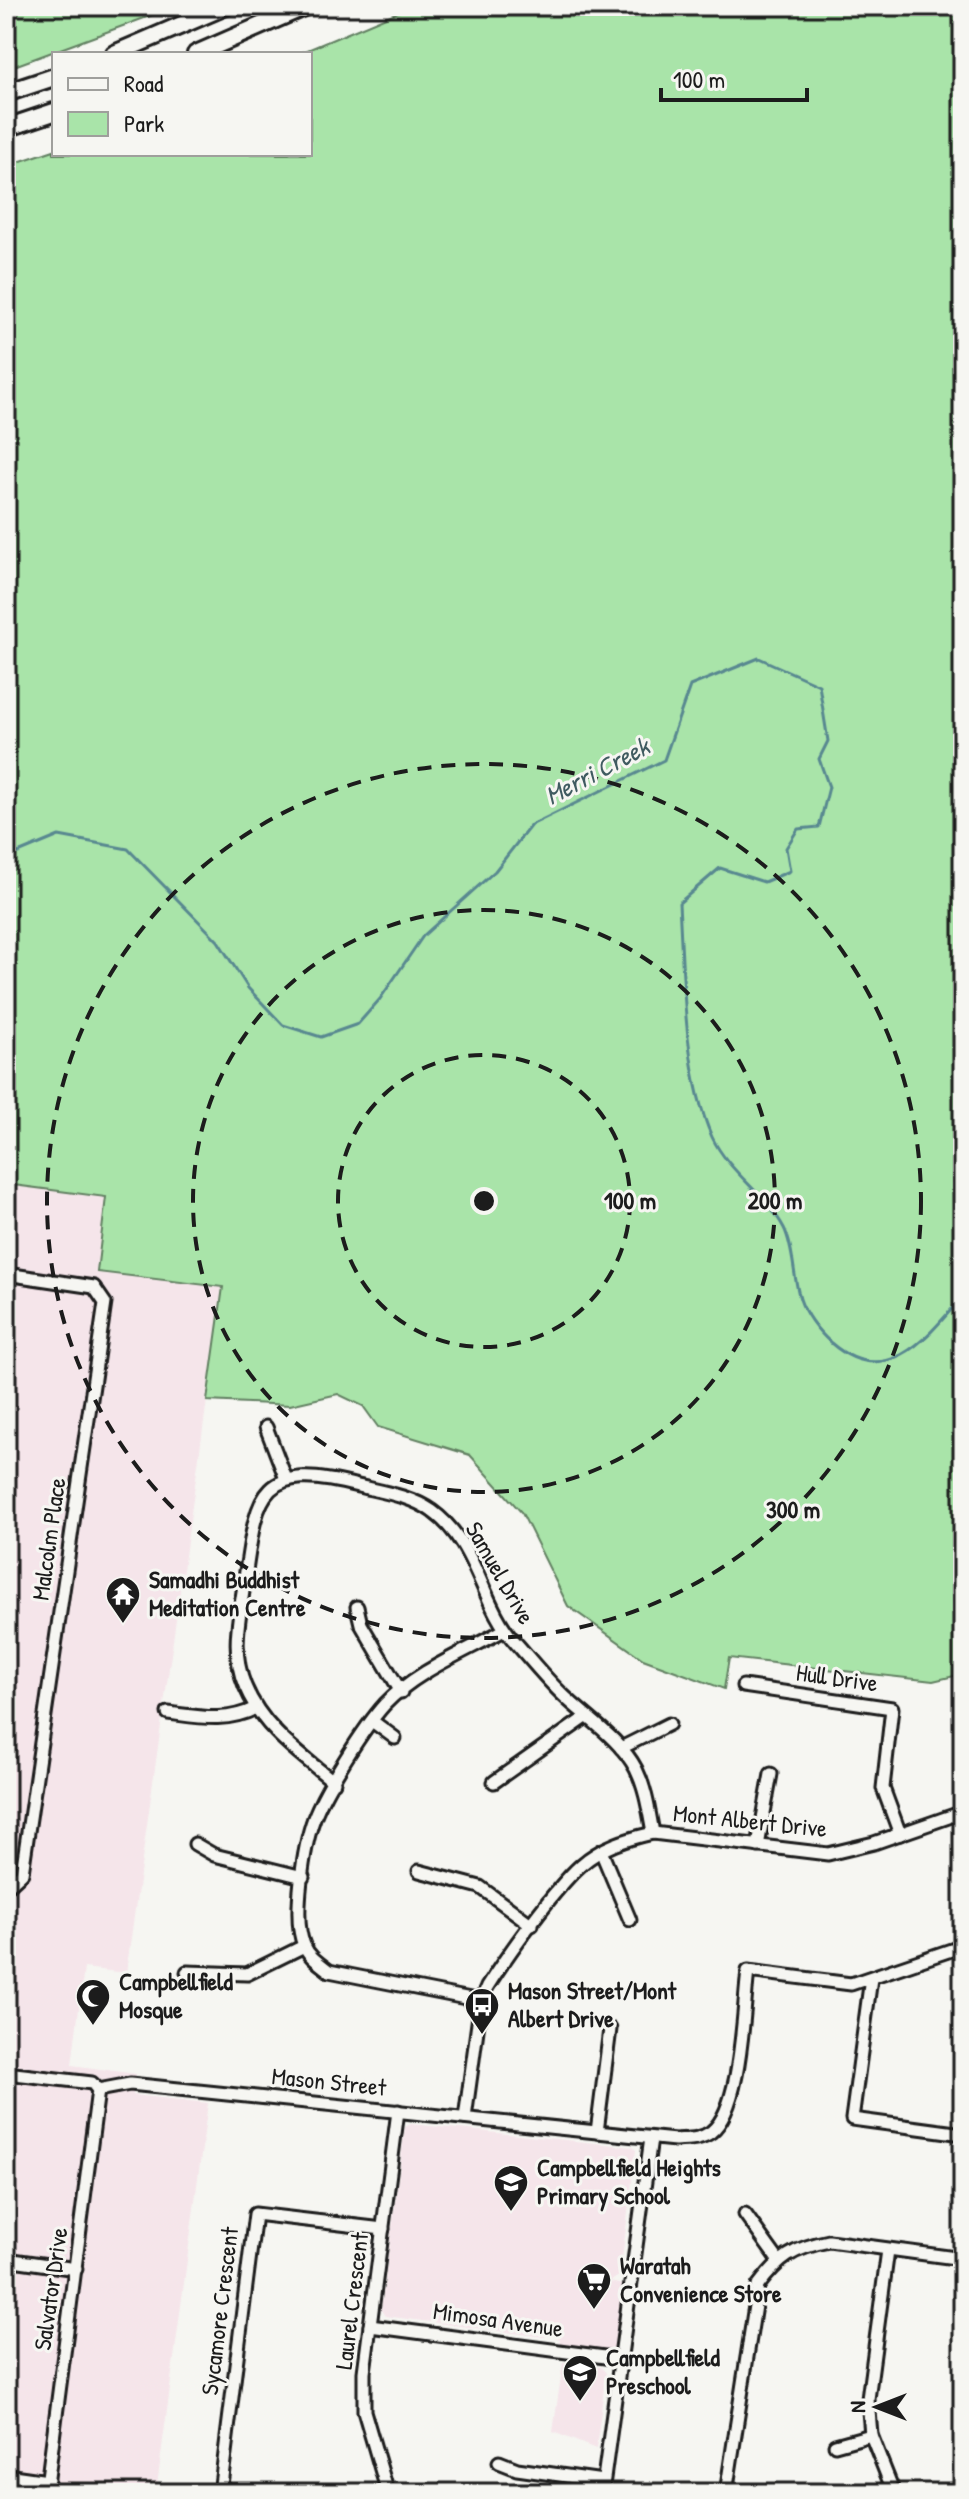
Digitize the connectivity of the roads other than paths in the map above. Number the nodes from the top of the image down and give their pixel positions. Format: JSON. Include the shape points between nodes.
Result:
{"nodes":[{"id":1,"x":226,"y":6,"type":"edge"},
{"id":2,"x":306,"y":6,"type":"edge"},
{"id":3,"x":119,"y":52,"type":"edge"},
{"id":4,"x":201,"y":52,"type":"edge"},
{"id":5,"x":52,"y":78,"type":"edge"},
{"id":6,"x":6,"y":93,"type":"edge"},
{"id":7,"x":52,"y":113,"type":"edge"},
{"id":8,"x":6,"y":128,"type":"edge"},
{"id":9,"x":6,"y":1274,"type":"edge"},
{"id":10,"x":266,"y":1427,"type":"dead end"},
{"id":11,"x":286,"y":1479,"type":"junction"},
{"id":12,"x":357,"y":1607,"type":"dead end"},
{"id":13,"x":504,"y":1630,"type":"junction"},
{"id":14,"x":743,"y":1686,"type":"dead end"},
{"id":15,"x":401,"y":1692,"type":"junction"},
{"id":16,"x":256,"y":1708,"type":"junction"},
{"id":17,"x":168,"y":1713,"type":"dead end"},
{"id":18,"x":586,"y":1717,"type":"junction"},
{"id":19,"x":372,"y":1721,"type":"junction"},
{"id":20,"x":669,"y":1724,"type":"dead end"},
{"id":21,"x":395,"y":1738,"type":"dead end"},
{"id":22,"x":621,"y":1748,"type":"junction"},
{"id":23,"x":771,"y":1774,"type":"dead end"},
{"id":24,"x":334,"y":1782,"type":"junction"},
{"id":25,"x":494,"y":1782,"type":"dead end"},
{"id":26,"x":963,"y":1812,"type":"edge"},
{"id":27,"x":653,"y":1833,"type":"junction"},
{"id":28,"x":900,"y":1834,"type":"junction"},
{"id":29,"x":195,"y":1844,"type":"dead end"},
{"id":30,"x":758,"y":1846,"type":"junction"},
{"id":31,"x":601,"y":1851,"type":"junction"},
{"id":32,"x":419,"y":1871,"type":"dead end"},
{"id":33,"x":303,"y":1877,"type":"junction"},
{"id":34,"x":8,"y":1884,"type":"edge"},
{"id":35,"x":630,"y":1920,"type":"dead end"},
{"id":36,"x":532,"y":1925,"type":"junction"},
{"id":37,"x":304,"y":1946,"type":"junction"},
{"id":38,"x":963,"y":1946,"type":"edge"},
{"id":39,"x":187,"y":1972,"type":"dead end"},
{"id":40,"x":871,"y":1978,"type":"junction"},
{"id":41,"x":481,"y":2001,"type":"junction"},
{"id":42,"x":610,"y":2029,"type":"dead end"},
{"id":43,"x":6,"y":2073,"type":"edge"},
{"id":44,"x":98,"y":2090,"type":"junction"},
{"id":45,"x":398,"y":2111,"type":"junction"},
{"id":46,"x":465,"y":2118,"type":"junction"},
{"id":47,"x":597,"y":2132,"type":"junction"},
{"id":48,"x":963,"y":2134,"type":"edge"},
{"id":49,"x":651,"y":2138,"type":"junction"},
{"id":50,"x":745,"y":2214,"type":"dead end"},
{"id":51,"x":383,"y":2229,"type":"junction"},
{"id":52,"x":888,"y":2250,"type":"junction"},
{"id":53,"x":6,"y":2259,"type":"edge"},
{"id":54,"x":963,"y":2259,"type":"edge"},
{"id":55,"x":778,"y":2260,"type":"junction"},
{"id":56,"x":76,"y":2269,"type":"junction"},
{"id":57,"x":370,"y":2326,"type":"junction"},
{"id":58,"x":620,"y":2359,"type":"junction"},
{"id":59,"x":871,"y":2435,"type":"junction"},
{"id":60,"x":835,"y":2445,"type":"dead end"},
{"id":61,"x":499,"y":2462,"type":"dead end"},
{"id":62,"x":6,"y":2475,"type":"edge"},
{"id":63,"x":47,"y":2487,"type":"edge"},
{"id":64,"x":603,"y":2487,"type":"edge"},
{"id":65,"x":384,"y":2492,"type":"edge"},
{"id":66,"x":220,"y":2493,"type":"edge"},
{"id":67,"x":726,"y":2493,"type":"edge"},
{"id":68,"x":894,"y":2493,"type":"edge"}],
"edges":[{"from":1,"to":3,"type":"highway"},
{"from":2,"to":4,"type":"highway"},
{"from":5,"to":6,"type":"highway"},
{"from":7,"to":8,"type":"highway"},
{"from":9,"to":34,"type":"street","name":"Malcolm Place","via":[[94,1287],[105,1303],[22,1873]]},
{"from":10,"to":11,"type":"street"},
{"from":11,"to":13,"type":"street","name":"Samuel Drive","via":[[328,1478],[409,1499],[432,1511],[472,1559]]},
{"from":11,"to":16,"type":"street","via":[[269,1489],[254,1516],[236,1639],[244,1684]]},
{"from":12,"to":15,"type":"street","via":[[361,1624]]},
{"from":13,"to":15,"type":"street","via":[[428,1671]]},
{"from":13,"to":18,"type":"street","name":"Samuel Drive"},
{"from":14,"to":28,"type":"street","name":"Hull Drive","via":[[892,1708],[883,1788]]},
{"from":15,"to":19,"type":"street"},
{"from":16,"to":17,"type":"street","via":[[216,1719]]},
{"from":16,"to":24,"type":"street","via":[[274,1732]]},
{"from":18,"to":22,"type":"street","name":"Samuel Drive"},
{"from":18,"to":25,"type":"street"},
{"from":19,"to":21,"type":"street"},
{"from":19,"to":24,"type":"street"},
{"from":20,"to":22,"type":"street"},
{"from":22,"to":27,"type":"street","name":"Samuel Drive","via":[[636,1768]]},
{"from":23,"to":30,"type":"street"},
{"from":24,"to":33,"type":"street","via":[[314,1819]]},
{"from":26,"to":28,"type":"street","name":"Mont Albert Drive"},
{"from":27,"to":30,"type":"street","name":"Mont Albert Drive"},
{"from":27,"to":31,"type":"street","name":"Mont Albert Drive"},
{"from":28,"to":30,"type":"street","name":"Mont Albert Drive","via":[[828,1854]]},
{"from":29,"to":33,"type":"street","via":[[214,1855]]},
{"from":31,"to":35,"type":"street"},
{"from":31,"to":36,"type":"street","name":"Mont Albert Drive","via":[[580,1865]]},
{"from":32,"to":36,"type":"street","via":[[480,1887]]},
{"from":33,"to":37,"type":"street","via":[[299,1920]]},
{"from":36,"to":41,"type":"street","name":"Mont Albert Drive"},
{"from":37,"to":39,"type":"street","via":[[247,1974]]},
{"from":37,"to":41,"type":"street","via":[[329,1971]]},
{"from":38,"to":40,"type":"street"},
{"from":40,"to":48,"type":"street","via":[[852,2119]]},
{"from":40,"to":49,"type":"street","name":"Mason Street","via":[[851,1984],[748,1971],[732,2092],[722,2119],[699,2138]]},
{"from":41,"to":46,"type":"street","name":"Mont Albert Drive"},
{"from":42,"to":47,"type":"street"},
{"from":43,"to":44,"type":"street","name":"Mason Street","via":[[92,2083]]},
{"from":44,"to":45,"type":"street","name":"Mason Street","via":[[130,2084]]},
{"from":44,"to":56,"type":"street","name":"Salvator Drive"},
{"from":45,"to":46,"type":"street","name":"Mason Street"},
{"from":45,"to":51,"type":"street","name":"Laurel Crescent"},
{"from":46,"to":47,"type":"street","name":"Mason Street"},
{"from":47,"to":49,"type":"street","name":"Mason Street"},
{"from":49,"to":58,"type":"street"},
{"from":50,"to":55,"type":"street"},
{"from":51,"to":57,"type":"street","name":"Laurel Crescent"},
{"from":51,"to":66,"type":"street","name":"Sycamore Crescent","via":[[255,2214]]},
{"from":52,"to":54,"type":"street"},
{"from":52,"to":55,"type":"street","via":[[829,2241]]},
{"from":52,"to":59,"type":"street","via":[[868,2399]]},
{"from":53,"to":56,"type":"street"},
{"from":55,"to":67,"type":"street","via":[[758,2286]]},
{"from":56,"to":63,"type":"street","name":"Salvator Drive"},
{"from":57,"to":58,"type":"street","name":"Mimosa Avenue"},
{"from":57,"to":65,"type":"street","name":"Laurel Crescent","via":[[364,2411]]},
{"from":58,"to":64,"type":"street"},
{"from":59,"to":60,"type":"street"},
{"from":59,"to":68,"type":"street"},
{"from":61,"to":64,"type":"street"},
{"from":62,"to":63,"type":"street"}]}
